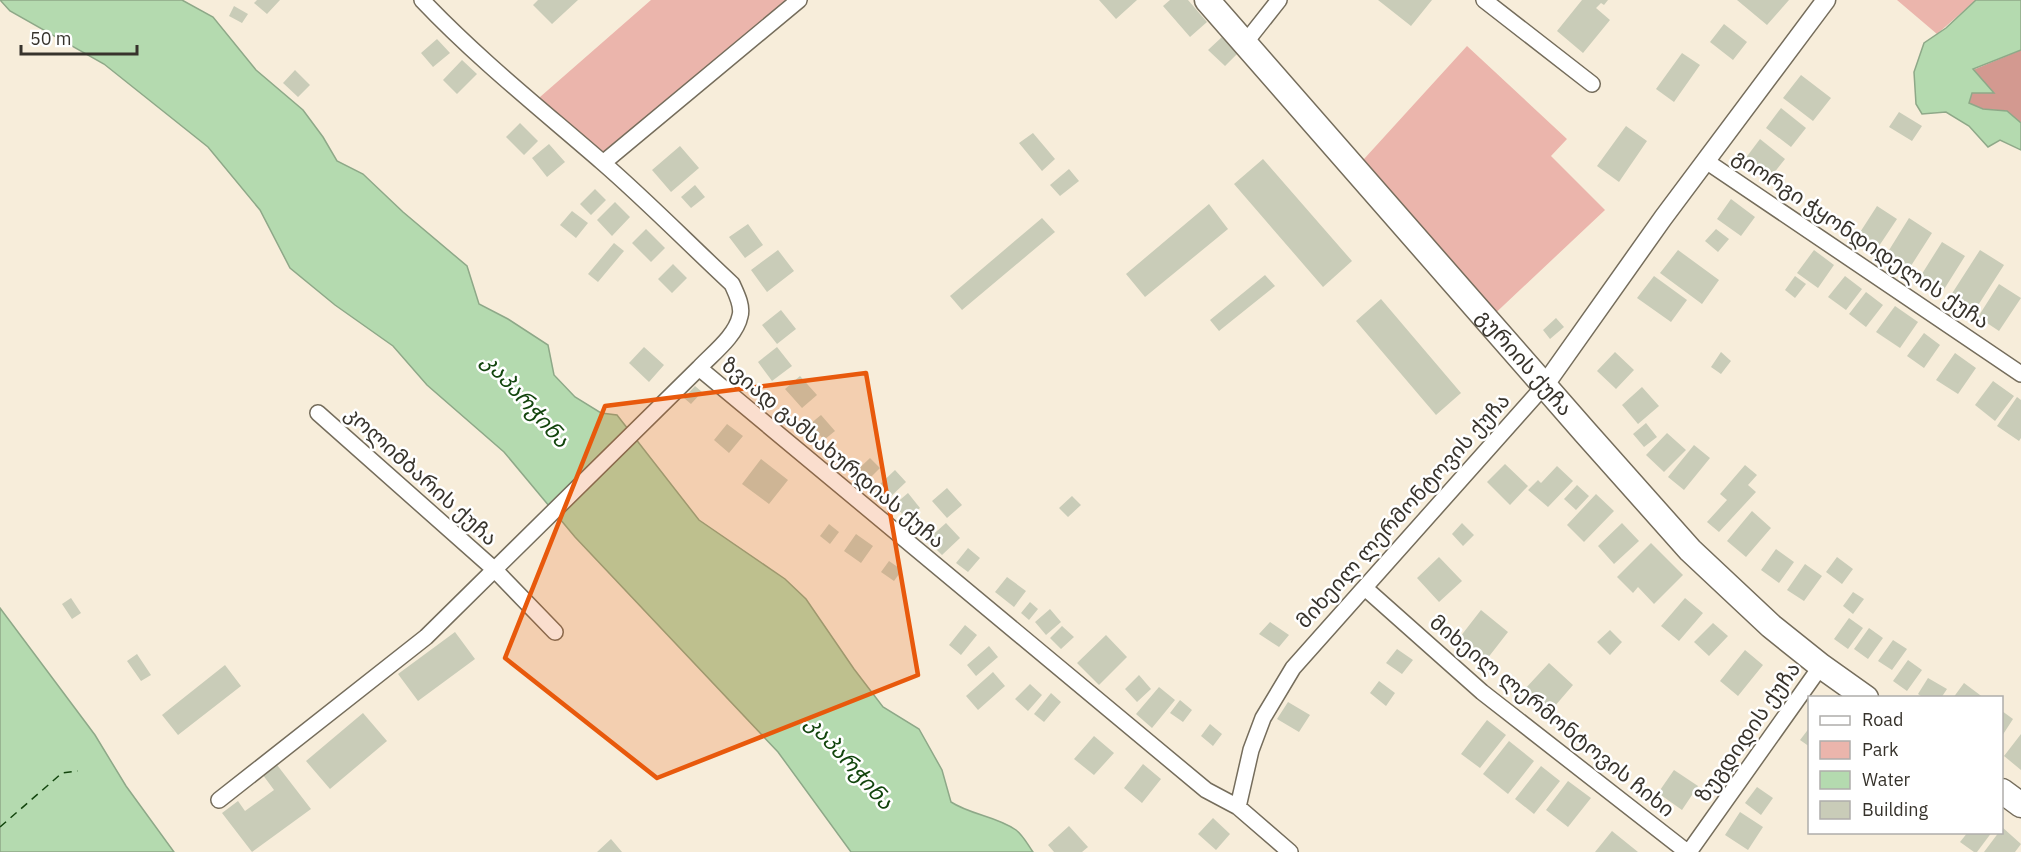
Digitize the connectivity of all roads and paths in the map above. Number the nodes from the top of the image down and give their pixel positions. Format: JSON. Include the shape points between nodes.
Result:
{"nodes":[{"id":1,"x":422,"y":0,"type":"edge"},
{"id":2,"x":799,"y":0,"type":"edge"},
{"id":3,"x":1208,"y":0,"type":"edge"},
{"id":4,"x":1279,"y":0,"type":"edge"},
{"id":5,"x":1484,"y":0,"type":"edge"},
{"id":6,"x":1826,"y":0,"type":"edge"},
{"id":7,"x":1245,"y":43,"type":"junction"},
{"id":8,"x":1592,"y":84,"type":"dead end"},
{"id":9,"x":1706,"y":161,"type":"junction"},
{"id":10,"x":603,"y":163,"type":"junction"},
{"id":11,"x":699,"y":368,"type":"junction"},
{"id":12,"x":2021,"y":374,"type":"edge"},
{"id":13,"x":1544,"y":386,"type":"junction"},
{"id":14,"x":318,"y":413,"type":"dead end"},
{"id":15,"x":495,"y":570,"type":"junction"},
{"id":16,"x":1365,"y":588,"type":"junction"},
{"id":17,"x":555,"y":632,"type":"dead end"},
{"id":18,"x":1821,"y":666,"type":"junction"},
{"id":19,"x":1863,"y":696,"type":"edge"},
{"id":20,"x":2003,"y":792,"type":"edge"},
{"id":21,"x":219,"y":800,"type":"dead end"},
{"id":22,"x":2021,"y":804,"type":"edge"},
{"id":23,"x":1238,"y":807,"type":"junction"},
{"id":24,"x":1290,"y":852,"type":"edge"},
{"id":25,"x":1688,"y":852,"type":"edge"}],
"edges":[{"from":1,"to":10,"type":"street","name":"ზვიად გამსახურდიას ქუჩა","via":[[532,104]]},
{"from":2,"to":10,"type":"street"},
{"from":3,"to":7,"type":"highway","name":"გურიის ქუჩა"},
{"from":4,"to":7,"type":"street"},
{"from":5,"to":8,"type":"street"},
{"from":6,"to":9,"type":"street","name":"მიხეილ ლერმონტოვის ქუჩა"},
{"from":7,"to":13,"type":"highway","name":"გურიის ქუჩა"},
{"from":9,"to":12,"type":"street","name":"გიორგი ჭყონდიდელის ქუჩა"},
{"from":9,"to":13,"type":"street","name":"მიხეილ ლერმონტოვის ქუჩა"},
{"from":10,"to":11,"type":"street","name":"ზვიად გამსახურდიას ქუჩა","via":[[732,284],[741,315],[732,333]]},
{"from":11,"to":15,"type":"street"},
{"from":11,"to":23,"type":"street","name":"ზვიად გამსახურდიას ქუჩა","via":[[1206,790]]},
{"from":13,"to":16,"type":"street","name":"მიხეილ ლერმონტოვის ქუჩა"},
{"from":13,"to":18,"type":"highway","name":"გურიის ქუჩა","via":[[1690,550],[1771,626]]},
{"from":14,"to":15,"type":"street","name":"კოლიმბარის ქუჩა"},
{"from":15,"to":17,"type":"street","name":"კოლიმბარის ქუჩა"},
{"from":15,"to":21,"type":"street","via":[[426,637]]},
{"from":16,"to":23,"type":"street","name":"მიხეილ ლერმონტოვის ქუჩა","via":[[1293,668],[1263,718]]},
{"from":16,"to":25,"type":"street","name":"მიხეილ ლერმონტოვის ჩიხი","via":[[1482,692]]},
{"from":18,"to":19,"type":"highway","name":"გურიის ქუჩა"},
{"from":18,"to":25,"type":"street","name":"ზუგდიდის ქუჩა"},
{"from":20,"to":22,"type":"highway"},
{"from":23,"to":24,"type":"street","name":"ზვიად გამსახურდიას ქუჩა"}]}
